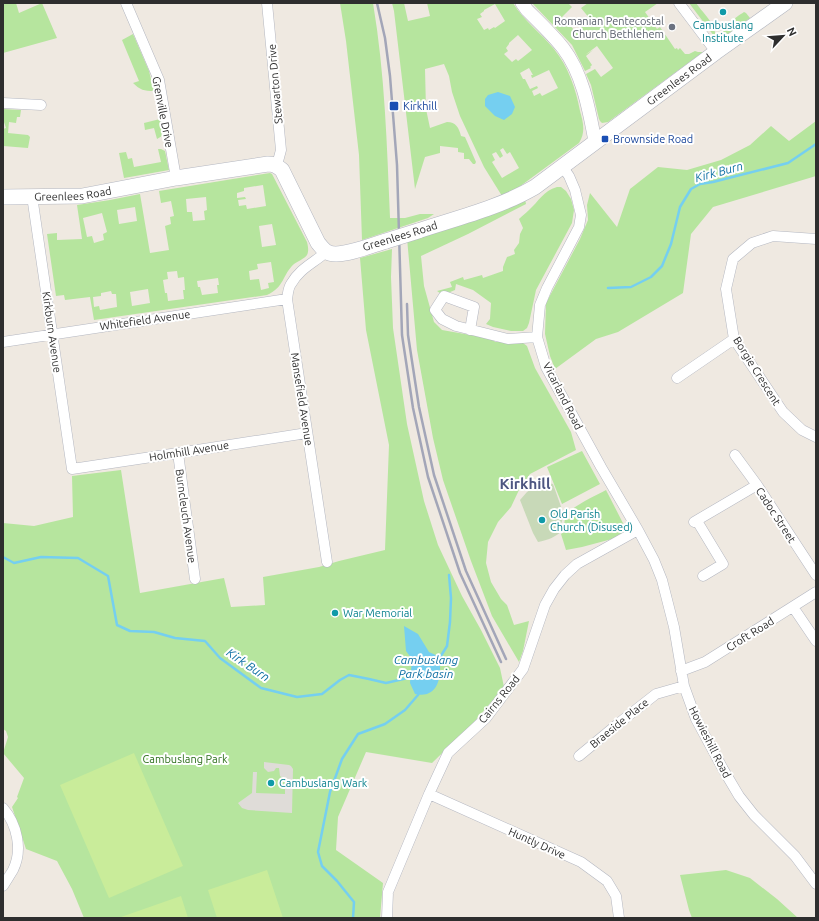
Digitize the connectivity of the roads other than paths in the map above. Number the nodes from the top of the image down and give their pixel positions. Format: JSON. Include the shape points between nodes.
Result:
{"nodes":[{"id":1,"x":126,"y":3,"type":"edge"},
{"id":2,"x":267,"y":3,"type":"edge"},
{"id":3,"x":522,"y":3,"type":"edge"},
{"id":4,"x":679,"y":3,"type":"edge"},
{"id":5,"x":784,"y":3,"type":"edge"},
{"id":6,"x":716,"y":52,"type":"junction"},
{"id":7,"x":3,"y":103,"type":"edge"},
{"id":8,"x":41,"y":105,"type":"dead end"},
{"id":9,"x":594,"y":141,"type":"junction"},
{"id":10,"x":277,"y":165,"type":"junction"},
{"id":11,"x":562,"y":166,"type":"junction"},
{"id":12,"x":176,"y":178,"type":"junction"},
{"id":13,"x":32,"y":196,"type":"junction"},
{"id":14,"x":3,"y":197,"type":"edge"},
{"id":15,"x":816,"y":239,"type":"edge"},
{"id":16,"x":326,"y":252,"type":"junction"},
{"id":17,"x":287,"y":299,"type":"junction"},
{"id":18,"x":470,"y":330,"type":"dead end"},
{"id":19,"x":52,"y":334,"type":"junction"},
{"id":20,"x":537,"y":337,"type":"junction"},
{"id":21,"x":734,"y":339,"type":"junction"},
{"id":22,"x":3,"y":342,"type":"edge"},
{"id":23,"x":677,"y":378,"type":"dead end"},
{"id":24,"x":307,"y":433,"type":"junction"},
{"id":25,"x":816,"y":437,"type":"edge"},
{"id":26,"x":178,"y":453,"type":"junction"},
{"id":27,"x":735,"y":455,"type":"dead end"},
{"id":28,"x":72,"y":468,"type":"joint"},
{"id":29,"x":757,"y":485,"type":"junction"},
{"id":30,"x":638,"y":530,"type":"junction"},
{"id":31,"x":327,"y":562,"type":"dead end"},
{"id":32,"x":816,"y":575,"type":"edge"},
{"id":33,"x":703,"y":576,"type":"dead end"},
{"id":34,"x":195,"y":579,"type":"dead end"},
{"id":35,"x":816,"y":592,"type":"edge"},
{"id":36,"x":793,"y":607,"type":"junction"},
{"id":37,"x":816,"y":641,"type":"edge"},
{"id":38,"x":681,"y":671,"type":"junction"},
{"id":39,"x":684,"y":686,"type":"junction"},
{"id":40,"x":579,"y":756,"type":"dead end"},
{"id":41,"x":429,"y":794,"type":"junction"},
{"id":42,"x":3,"y":808,"type":"edge"},
{"id":43,"x":816,"y":884,"type":"edge"},
{"id":44,"x":3,"y":886,"type":"edge"},
{"id":45,"x":387,"y":918,"type":"edge"},
{"id":46,"x":619,"y":918,"type":"edge"}],
"edges":[{"from":1,"to":12,"type":"street","name":"Grenville Drive","via":[[159,80]]},
{"from":2,"to":10,"type":"street","name":"Stewarton Drive","via":[[281,150]]},
{"from":3,"to":9,"type":"street","via":[[563,48],[573,64],[592,123]]},
{"from":4,"to":6,"type":"street"},
{"from":5,"to":6,"type":"main road","name":"Greenlees Road"},
{"from":6,"to":9,"type":"main road","name":"Greenlees Road"},
{"from":7,"to":8,"type":"street"},
{"from":9,"to":11,"type":"main road","name":"Greenlees Road"},
{"from":10,"to":12,"type":"main road","name":"Greenlees Road","via":[[268,164]]},
{"from":10,"to":16,"type":"main road","via":[[282,170],[318,243]]},
{"from":11,"to":16,"type":"main road","name":"Greenlees Road","bridge":true,"via":[[534,187],[509,200],[351,252]]},
{"from":11,"to":20,"type":"street","name":"Vicarland Road","via":[[575,190],[581,215],[579,227],[540,305]]},
{"from":12,"to":13,"type":"main road","name":"Greenlees Road","via":[[82,196]]},
{"from":13,"to":14,"type":"main road","name":"Greenlees Road"},
{"from":13,"to":19,"type":"street","name":"Kirkburn Avenue"},
{"from":15,"to":21,"type":"street","name":"Borgie Crescent","via":[[774,236],[752,243],[734,259],[726,289]]},
{"from":16,"to":17,"type":"street","name":"Mansefield Avenue","via":[[301,271],[290,285]]},
{"from":17,"to":19,"type":"street","name":"Whitefield Avenue"},
{"from":17,"to":24,"type":"street","name":"Mansefield Avenue"},
{"from":18,"to":20,"type":"street","via":[[508,339]]},
{"from":19,"to":22,"type":"street","name":"Whitefield Avenue"},
{"from":19,"to":28,"type":"street","name":"Kirkburn Avenue"},
{"from":20,"to":30,"type":"street","name":"Vicarland Road","via":[[546,367]]},
{"from":21,"to":23,"type":"street"},
{"from":21,"to":25,"type":"street","name":"Borgie Crescent","via":[[782,412],[802,430]]},
{"from":24,"to":26,"type":"street","name":"Holmhill Avenue"},
{"from":24,"to":31,"type":"street","name":"Mansefield Avenue"},
{"from":26,"to":28,"type":"street","name":"Holmhill Avenue"},
{"from":26,"to":34,"type":"street","name":"Burncleuch Avenue"},
{"from":27,"to":29,"type":"street","name":"Cadoc Street"},
{"from":29,"to":32,"type":"street","name":"Cadoc Street"},
{"from":29,"to":33,"type":"street","via":[[696,522],[723,564]]},
{"from":30,"to":38,"type":"street","name":"Howieshill Road","via":[[662,580],[674,626]]},
{"from":30,"to":41,"type":"street","name":"Cairns Road","via":[[577,564],[554,589],[545,605],[523,669],[486,718],[448,753]]},
{"from":35,"to":36,"type":"street","name":"Croft Road"},
{"from":36,"to":37,"type":"street"},
{"from":36,"to":38,"type":"street","name":"Croft Road","via":[[705,662]]},
{"from":38,"to":39,"type":"street","name":"Howieshill Road"},
{"from":39,"to":40,"type":"street","name":"Braeside Place","via":[[656,694]]},
{"from":39,"to":43,"type":"street","name":"Howieshill Road","via":[[696,719],[739,796],[795,856]]},
{"from":41,"to":45,"type":"street","name":"Cairns Road","via":[[388,892]]},
{"from":41,"to":46,"type":"street","name":"Huntly Drive","via":[[580,862],[607,881],[616,896]]},
{"from":42,"to":44,"type":"street","via":[[13,823],[18,845],[16,862]]}]}
